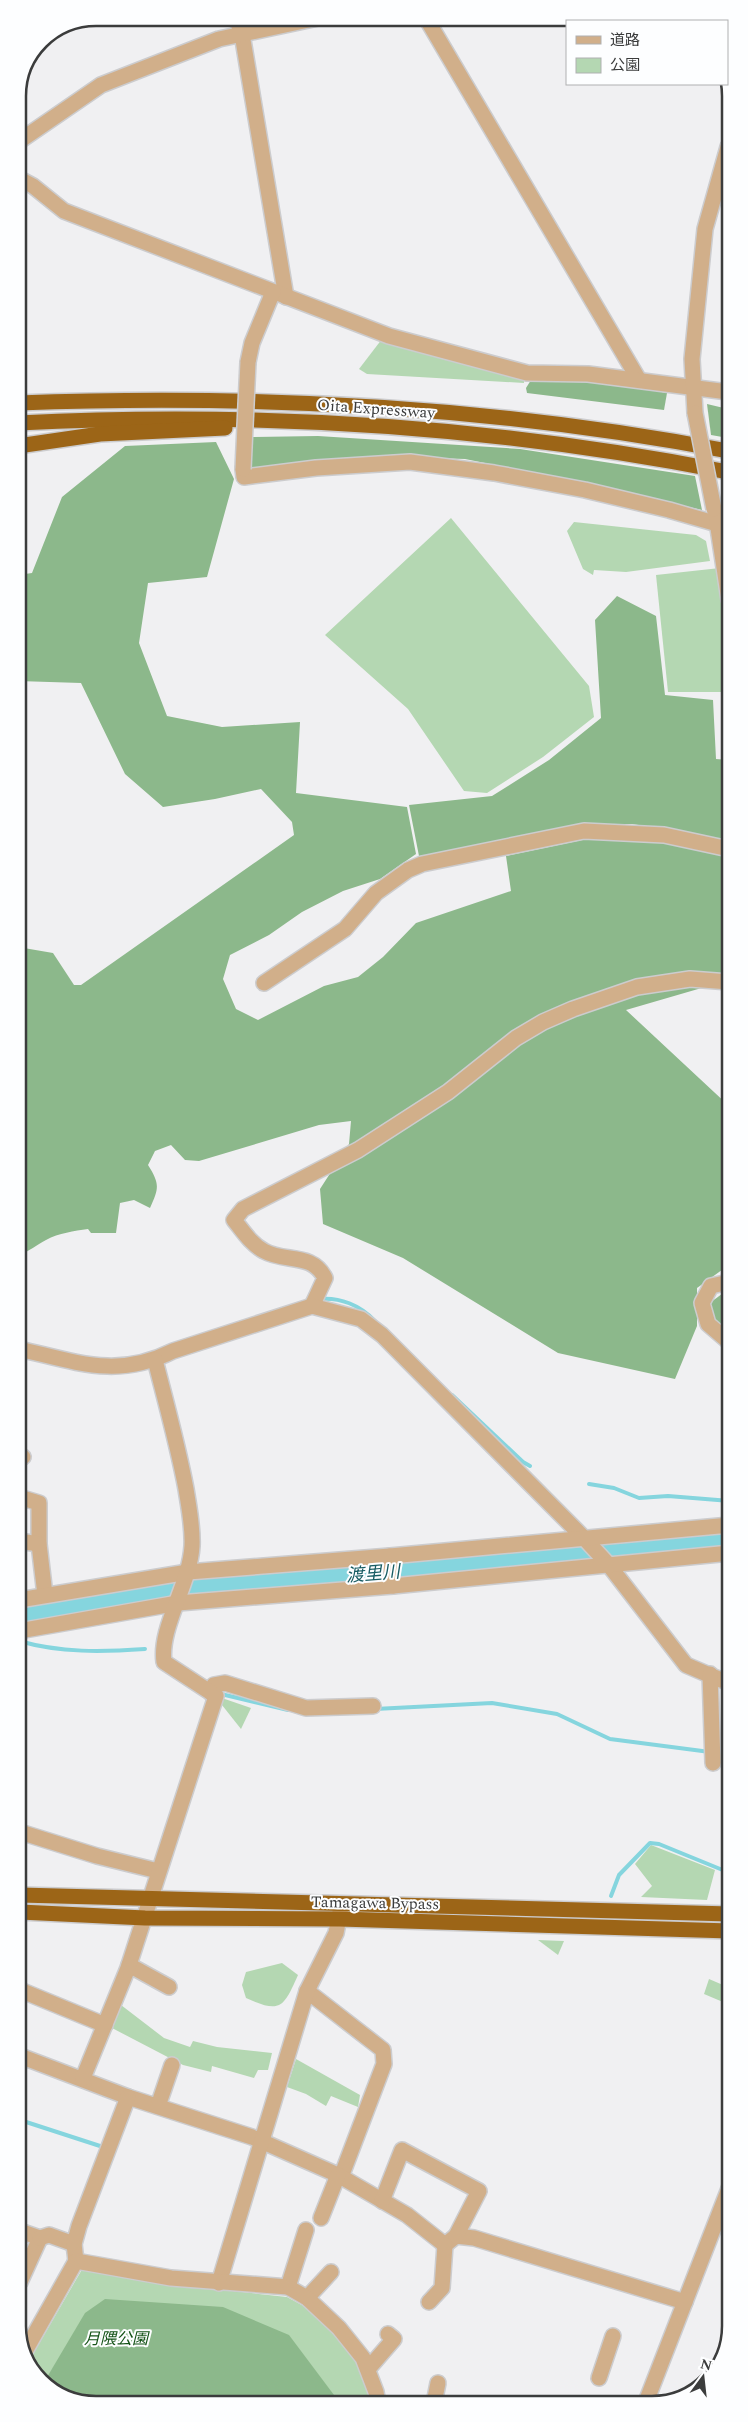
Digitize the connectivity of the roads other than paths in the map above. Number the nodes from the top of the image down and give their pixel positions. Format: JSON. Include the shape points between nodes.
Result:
{"nodes":[{"id":1,"x":239,"y":26,"type":"edge"},
{"id":2,"x":280,"y":26,"type":"edge"},
{"id":3,"x":431,"y":26,"type":"edge"},
{"id":4,"x":242,"y":34,"type":"junction"},
{"id":5,"x":26,"y":137,"type":"edge"},
{"id":6,"x":722,"y":168,"type":"edge"},
{"id":7,"x":26,"y":182,"type":"edge"},
{"id":8,"x":280,"y":294,"type":"junction"},
{"id":9,"x":639,"y":380,"type":"junction"},
{"id":10,"x":694,"y":388,"type":"junction"},
{"id":11,"x":722,"y":391,"type":"edge"},
{"id":12,"x":26,"y":403,"type":"edge"},
{"id":13,"x":26,"y":422,"type":"edge"},
{"id":14,"x":342,"y":422,"type":"junction"},
{"id":15,"x":26,"y":445,"type":"edge"},
{"id":16,"x":722,"y":450,"type":"edge"},
{"id":17,"x":722,"y":471,"type":"edge"},
{"id":18,"x":722,"y":524,"type":"edge"},
{"id":19,"x":722,"y":526,"type":"edge"},
{"id":20,"x":722,"y":847,"type":"edge"},
{"id":21,"x":722,"y":981,"type":"edge"},
{"id":22,"x":264,"y":983,"type":"dead end"},
{"id":23,"x":722,"y":1284,"type":"edge"},
{"id":24,"x":314,"y":1300,"type":"junction"},
{"id":25,"x":722,"y":1336,"type":"edge"},
{"id":26,"x":26,"y":1351,"type":"edge"},
{"id":27,"x":155,"y":1360,"type":"junction"},
{"id":28,"x":26,"y":1499,"type":"edge"},
{"id":29,"x":722,"y":1526,"type":"edge"},
{"id":30,"x":584,"y":1538,"type":"junction"},
{"id":31,"x":26,"y":1541,"type":"edge"},
{"id":32,"x":39,"y":1544,"type":"junction"},
{"id":33,"x":722,"y":1555,"type":"edge"},
{"id":34,"x":390,"y":1556,"type":"junction"},
{"id":35,"x":608,"y":1564,"type":"junction"},
{"id":36,"x":188,"y":1572,"type":"junction"},
{"id":37,"x":393,"y":1586,"type":"junction"},
{"id":38,"x":45,"y":1595,"type":"junction"},
{"id":39,"x":26,"y":1599,"type":"edge"},
{"id":40,"x":178,"y":1602,"type":"junction"},
{"id":41,"x":26,"y":1630,"type":"edge"},
{"id":42,"x":710,"y":1674,"type":"junction"},
{"id":43,"x":722,"y":1680,"type":"edge"},
{"id":44,"x":211,"y":1693,"type":"junction"},
{"id":45,"x":373,"y":1706,"type":"dead end"},
{"id":46,"x":714,"y":1763,"type":"dead end"},
{"id":47,"x":26,"y":1834,"type":"edge"},
{"id":48,"x":158,"y":1871,"type":"junction"},
{"id":49,"x":26,"y":1896,"type":"edge"},
{"id":50,"x":150,"y":1898,"type":"junction"},
{"id":51,"x":341,"y":1903,"type":"junction"},
{"id":52,"x":26,"y":1912,"type":"edge"},
{"id":53,"x":722,"y":1914,"type":"edge"},
{"id":54,"x":145,"y":1918,"type":"junction"},
{"id":55,"x":340,"y":1919,"type":"junction"},
{"id":56,"x":722,"y":1931,"type":"edge"},
{"id":57,"x":129,"y":1965,"type":"junction"},
{"id":58,"x":169,"y":1987,"type":"dead end"},
{"id":59,"x":306,"y":1991,"type":"junction"},
{"id":60,"x":26,"y":1992,"type":"edge"},
{"id":61,"x":105,"y":2025,"type":"junction"},
{"id":62,"x":26,"y":2058,"type":"edge"},
{"id":63,"x":172,"y":2065,"type":"dead end"},
{"id":64,"x":83,"y":2078,"type":"junction"},
{"id":65,"x":128,"y":2097,"type":"junction"},
{"id":66,"x":158,"y":2106,"type":"junction"},
{"id":67,"x":261,"y":2141,"type":"junction"},
{"id":68,"x":339,"y":2176,"type":"junction"},
{"id":69,"x":382,"y":2201,"type":"junction"},
{"id":70,"x":722,"y":2206,"type":"edge"},
{"id":71,"x":321,"y":2218,"type":"dead end"},
{"id":72,"x":306,"y":2230,"type":"dead end"},
{"id":73,"x":26,"y":2233,"type":"edge"},
{"id":74,"x":40,"y":2238,"type":"junction"},
{"id":75,"x":450,"y":2241,"type":"junction"},
{"id":76,"x":74,"y":2244,"type":"junction"},
{"id":77,"x":76,"y":2261,"type":"junction"},
{"id":78,"x":26,"y":2269,"type":"edge"},
{"id":79,"x":331,"y":2272,"type":"dead end"},
{"id":80,"x":219,"y":2283,"type":"junction"},
{"id":81,"x":288,"y":2287,"type":"junction"},
{"id":82,"x":307,"y":2298,"type":"junction"},
{"id":83,"x":428,"y":2302,"type":"dead end"},
{"id":84,"x":684,"y":2302,"type":"junction"},
{"id":85,"x":388,"y":2334,"type":"dead end"},
{"id":86,"x":613,"y":2336,"type":"dead end"},
{"id":87,"x":29,"y":2344,"type":"edge"},
{"id":88,"x":368,"y":2369,"type":"junction"},
{"id":89,"x":599,"y":2378,"type":"dead end"},
{"id":90,"x":438,"y":2383,"type":"dead end"},
{"id":91,"x":377,"y":2396,"type":"edge"},
{"id":92,"x":435,"y":2396,"type":"edge"},
{"id":93,"x":648,"y":2396,"type":"edge"}],
"edges":[{"from":1,"to":4,"type":"street"},
{"from":2,"to":4,"type":"street"},
{"from":3,"to":9,"type":"street"},
{"from":4,"to":5,"type":"street","via":[[219,39],[101,85]]},
{"from":4,"to":8,"type":"street"},
{"from":6,"to":10,"type":"street","via":[[705,229],[692,359]]},
{"from":7,"to":8,"type":"street","via":[[64,211]]},
{"from":8,"to":9,"type":"street","via":[[389,336],[527,373],[588,374]]},
{"from":8,"to":19,"type":"street","bridge":true,"via":[[252,343],[248,362],[244,477],[410,462],[586,490]]},
{"from":9,"to":10,"type":"street"},
{"from":10,"to":11,"type":"street"},
{"from":10,"to":18,"type":"street","bridge":true,"via":[[695,413],[714,509]]},
{"from":12,"to":16,"type":"highway","name":"Oita Expressway","via":[[224,400],[408,409],[586,427]]},
{"from":13,"to":14,"type":"highway","name":"Oita Expressway","via":[[223,419]]},
{"from":14,"to":15,"type":"highway","via":[[100,434]]},
{"from":14,"to":17,"type":"highway","name":"Oita Expressway","via":[[515,438]]},
{"from":20,"to":22,"type":"street","via":[[664,835],[584,831],[422,864],[376,893],[345,929]]},
{"from":21,"to":24,"type":"street","via":[[690,979],[637,987],[544,1022],[516,1038],[448,1092],[358,1150],[243,1209],[234,1220],[258,1247],[268,1253],[310,1261],[322,1272],[325,1278]]},
{"from":23,"to":25,"type":"street","via":[[711,1286],[702,1303],[708,1324]]},
{"from":24,"to":27,"type":"street"},
{"from":24,"to":30,"type":"street","via":[[361,1319],[382,1335]]},
{"from":26,"to":27,"type":"street","via":[[102,1368]]},
{"from":27,"to":36,"type":"street","via":[[175,1437],[192,1525]]},
{"from":28,"to":32,"type":"street","via":[[39,1503]]},
{"from":29,"to":30,"type":"street"},
{"from":30,"to":34,"type":"street"},
{"from":30,"to":35,"type":"street"},
{"from":31,"to":32,"type":"street"},
{"from":32,"to":38,"type":"street"},
{"from":33,"to":35,"type":"street"},
{"from":34,"to":36,"type":"street"},
{"from":34,"to":37,"type":"street"},
{"from":35,"to":37,"type":"street"},
{"from":35,"to":42,"type":"street","via":[[686,1665]]},
{"from":36,"to":38,"type":"street"},
{"from":36,"to":40,"type":"street"},
{"from":37,"to":40,"type":"street"},
{"from":38,"to":39,"type":"street"},
{"from":40,"to":41,"type":"street"},
{"from":40,"to":44,"type":"street","via":[[162,1648],[164,1662]]},
{"from":42,"to":43,"type":"street"},
{"from":42,"to":46,"type":"street"},
{"from":44,"to":45,"type":"street","via":[[214,1684],[225,1683],[306,1708]]},
{"from":44,"to":48,"type":"street","via":[[216,1696]]},
{"from":47,"to":48,"type":"street"},
{"from":48,"to":50,"type":"street"},
{"from":49,"to":50,"type":"highway","name":"Tamagawa Bypass"},
{"from":50,"to":51,"type":"highway","name":"Tamagawa Bypass"},
{"from":50,"to":54,"type":"street"},
{"from":51,"to":53,"type":"highway","name":"Tamagawa Bypass"},
{"from":51,"to":55,"type":"street"},
{"from":52,"to":54,"type":"highway","name":"Tamagawa Bypass"},
{"from":54,"to":55,"type":"highway","name":"Tamagawa Bypass"},
{"from":54,"to":57,"type":"street"},
{"from":55,"to":56,"type":"highway","name":"Tamagawa Bypass"},
{"from":55,"to":59,"type":"street"},
{"from":57,"to":58,"type":"street"},
{"from":57,"to":61,"type":"street"},
{"from":59,"to":67,"type":"street"},
{"from":59,"to":68,"type":"street","via":[[383,2050],[384,2064]]},
{"from":60,"to":61,"type":"street"},
{"from":61,"to":64,"type":"street"},
{"from":62,"to":64,"type":"street"},
{"from":63,"to":66,"type":"street"},
{"from":64,"to":65,"type":"street"},
{"from":65,"to":66,"type":"street"},
{"from":65,"to":76,"type":"street"},
{"from":66,"to":67,"type":"street"},
{"from":67,"to":68,"type":"street"},
{"from":67,"to":80,"type":"street"},
{"from":68,"to":69,"type":"street"},
{"from":68,"to":71,"type":"street"},
{"from":69,"to":75,"type":"street"},
{"from":69,"to":75,"type":"street","via":[[402,2150],[479,2191]]},
{"from":70,"to":84,"type":"street"},
{"from":72,"to":81,"type":"street"},
{"from":73,"to":74,"type":"street"},
{"from":74,"to":76,"type":"street","via":[[49,2235]]},
{"from":74,"to":78,"type":"street"},
{"from":75,"to":83,"type":"street","via":[[442,2288]]},
{"from":75,"to":84,"type":"street","via":[[484,2241]]},
{"from":76,"to":77,"type":"street"},
{"from":77,"to":80,"type":"street"},
{"from":77,"to":87,"type":"street"},
{"from":79,"to":82,"type":"street"},
{"from":80,"to":81,"type":"street"},
{"from":81,"to":82,"type":"street"},
{"from":82,"to":88,"type":"street","via":[[339,2328]]},
{"from":84,"to":93,"type":"street"},
{"from":85,"to":88,"type":"street","via":[[394,2339]]},
{"from":86,"to":89,"type":"street"},
{"from":88,"to":91,"type":"street"},
{"from":90,"to":92,"type":"street"}]}
